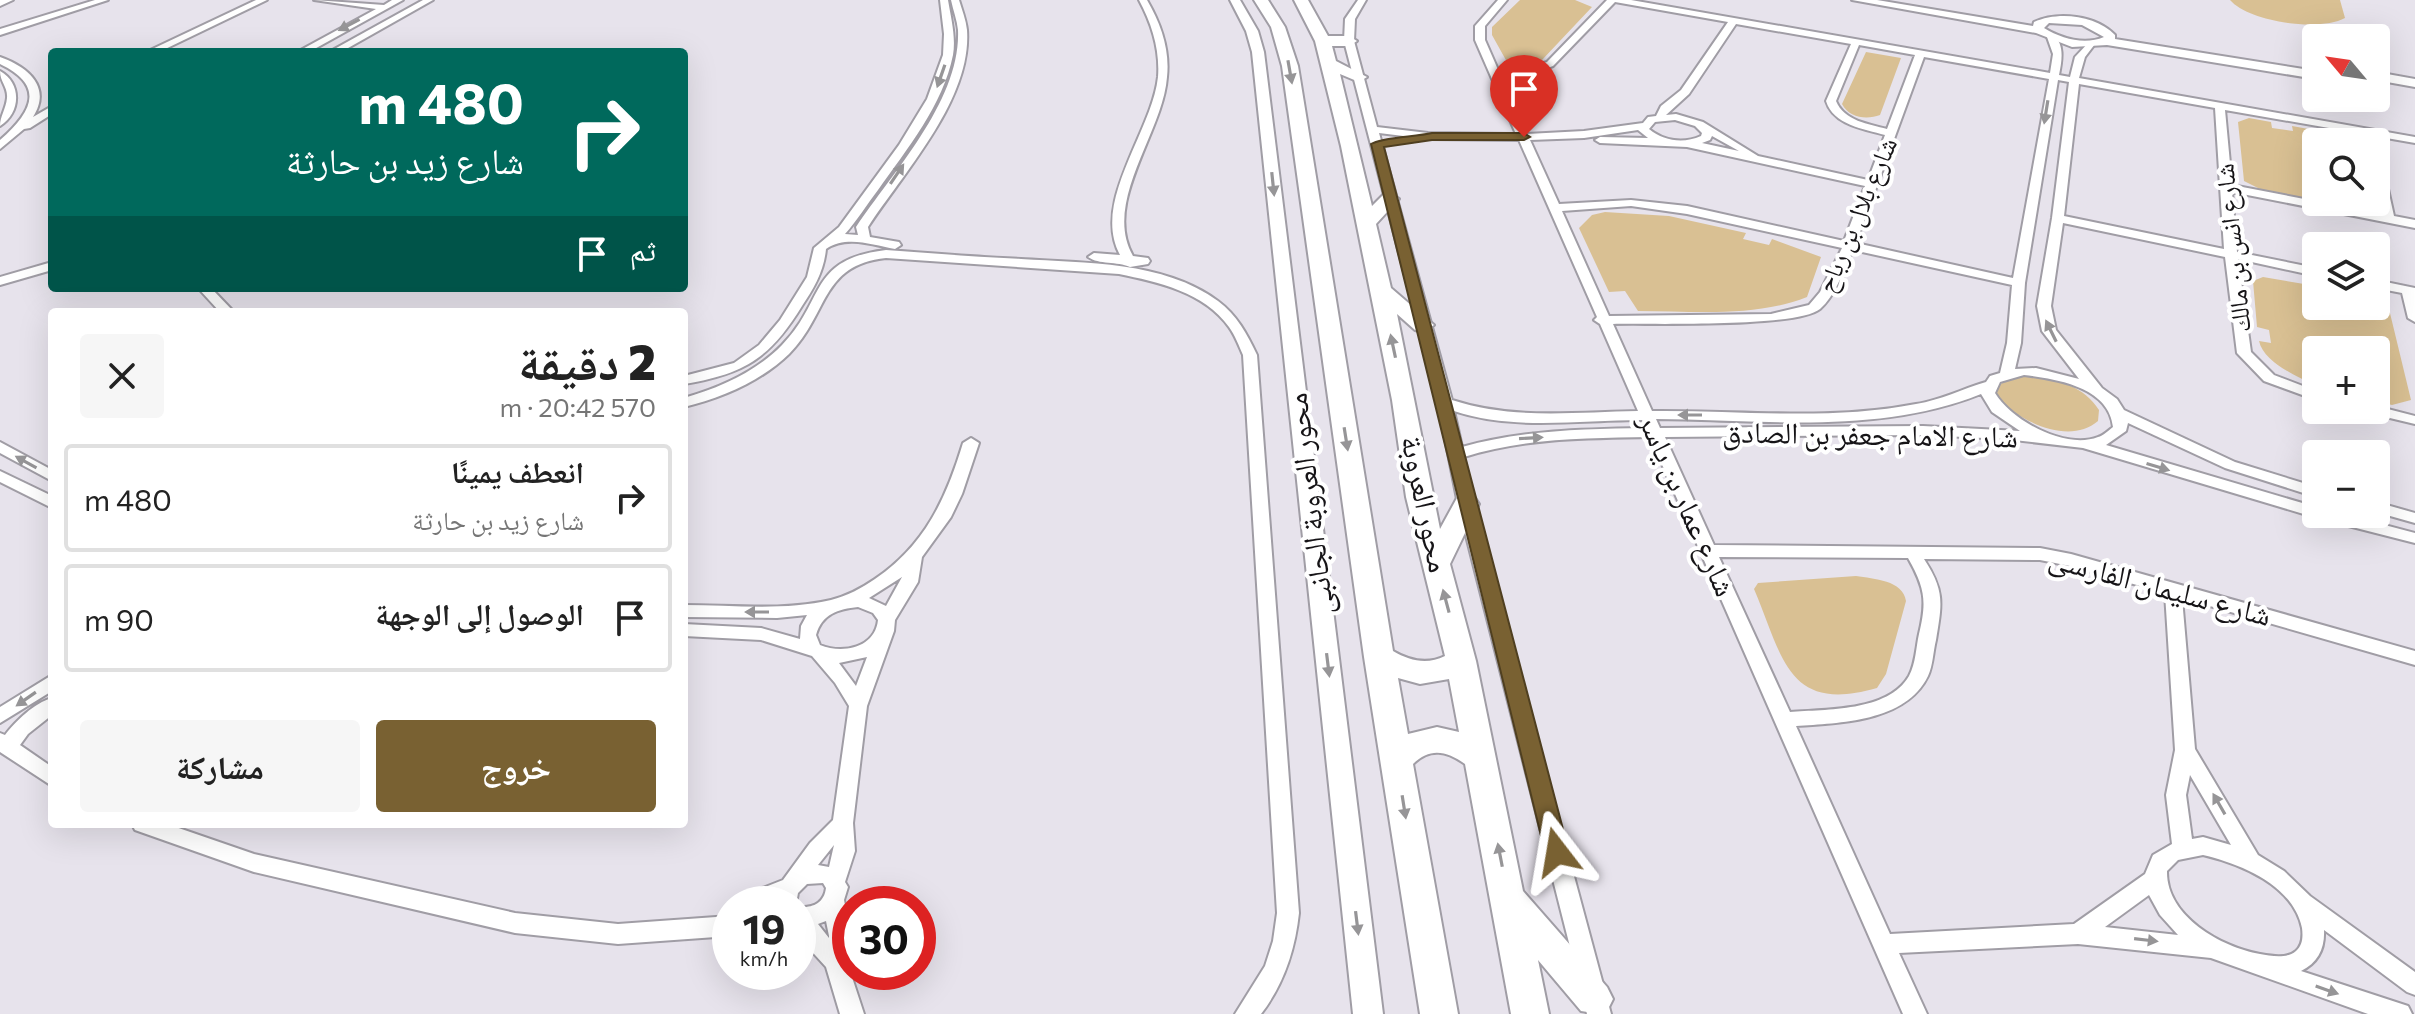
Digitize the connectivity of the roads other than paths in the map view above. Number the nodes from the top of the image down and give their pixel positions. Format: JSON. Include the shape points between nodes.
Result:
{"nodes":[{"id":1,"x":9,"y":0,"type":"edge"},
{"id":2,"x":104,"y":0,"type":"edge"},
{"id":3,"x":263,"y":0,"type":"edge"},
{"id":4,"x":318,"y":0,"type":"edge"},
{"id":5,"x":399,"y":0,"type":"edge"},
{"id":6,"x":429,"y":0,"type":"edge"},
{"id":7,"x":944,"y":0,"type":"edge"},
{"id":8,"x":955,"y":0,"type":"edge"},
{"id":9,"x":1143,"y":0,"type":"edge"},
{"id":10,"x":1235,"y":0,"type":"edge"},
{"id":11,"x":1261,"y":0,"type":"edge"},
{"id":12,"x":1301,"y":0,"type":"edge"},
{"id":13,"x":1362,"y":0,"type":"edge"},
{"id":14,"x":1503,"y":0,"type":"edge"},
{"id":15,"x":1614,"y":0,"type":"edge"},
{"id":16,"x":1857,"y":0,"type":"edge"},
{"id":17,"x":1903,"y":0,"type":"edge"},
{"id":18,"x":0,"y":3,"type":"edge"},
{"id":19,"x":383,"y":7,"type":"junction"},
{"id":20,"x":961,"y":14,"type":"junction"},
{"id":21,"x":947,"y":15,"type":"junction"},
{"id":22,"x":1733,"y":21,"type":"junction"},
{"id":23,"x":2040,"y":26,"type":"junction"},
{"id":24,"x":0,"y":32,"type":"edge"},
{"id":25,"x":2052,"y":37,"type":"junction"},
{"id":26,"x":2108,"y":37,"type":"junction"},
{"id":27,"x":319,"y":42,"type":"junction"},
{"id":28,"x":1856,"y":42,"type":"junction"},
{"id":29,"x":346,"y":44,"type":"junction"},
{"id":30,"x":2090,"y":44,"type":"junction"},
{"id":31,"x":160,"y":48,"type":"edge"},
{"id":32,"x":309,"y":48,"type":"edge"},
{"id":33,"x":340,"y":48,"type":"edge"},
{"id":34,"x":1334,"y":48,"type":"junction"},
{"id":35,"x":1921,"y":53,"type":"junction"},
{"id":36,"x":0,"y":60,"type":"edge"},
{"id":37,"x":2302,"y":65,"type":"edge"},
{"id":38,"x":2302,"y":72,"type":"edge"},
{"id":39,"x":0,"y":74,"type":"edge"},
{"id":40,"x":1495,"y":75,"type":"junction"},
{"id":41,"x":1359,"y":77,"type":"junction"},
{"id":42,"x":2052,"y":77,"type":"junction"},
{"id":43,"x":2074,"y":80,"type":"junction"},
{"id":44,"x":2390,"y":82,"type":"edge"},
{"id":45,"x":2390,"y":83,"type":"edge"},
{"id":46,"x":2393,"y":83,"type":"junction"},
{"id":47,"x":2415,"y":83,"type":"edge"},
{"id":48,"x":2415,"y":90,"type":"edge"},
{"id":49,"x":34,"y":94,"type":"junction"},
{"id":50,"x":48,"y":96,"type":"dead end"},
{"id":51,"x":1687,"y":102,"type":"junction"},
{"id":52,"x":2220,"y":106,"type":"junction"},
{"id":53,"x":48,"y":112,"type":"edge"},
{"id":54,"x":1660,"y":117,"type":"junction"},
{"id":55,"x":0,"y":123,"type":"edge"},
{"id":56,"x":1643,"y":126,"type":"junction"},
{"id":57,"x":1702,"y":126,"type":"junction"},
{"id":58,"x":2326,"y":128,"type":"edge"},
{"id":59,"x":20,"y":130,"type":"junction"},
{"id":60,"x":1891,"y":133,"type":"junction"},
{"id":61,"x":1375,"y":136,"type":"junction"},
{"id":62,"x":1562,"y":136,"type":"junction"},
{"id":63,"x":1524,"y":137,"type":"junction"},
{"id":64,"x":2390,"y":138,"type":"edge"},
{"id":65,"x":2415,"y":140,"type":"edge"},
{"id":66,"x":1,"y":142,"type":"edge"},
{"id":67,"x":1669,"y":142,"type":"junction"},
{"id":68,"x":1690,"y":144,"type":"junction"},
{"id":69,"x":1764,"y":162,"type":"junction"},
{"id":70,"x":1872,"y":184,"type":"junction"},
{"id":71,"x":2226,"y":187,"type":"junction"},
{"id":72,"x":1390,"y":199,"type":"junction"},
{"id":73,"x":1557,"y":208,"type":"junction"},
{"id":74,"x":2388,"y":216,"type":"edge"},
{"id":75,"x":2058,"y":218,"type":"junction"},
{"id":76,"x":2389,"y":219,"type":"junction"},
{"id":77,"x":1367,"y":222,"type":"junction"},
{"id":78,"x":2415,"y":224,"type":"edge"},
{"id":79,"x":832,"y":240,"type":"junction"},
{"id":80,"x":865,"y":241,"type":"junction"},
{"id":81,"x":1849,"y":245,"type":"junction"},
{"id":82,"x":2231,"y":254,"type":"junction"},
{"id":83,"x":48,"y":258,"type":"edge"},
{"id":84,"x":1126,"y":259,"type":"junction"},
{"id":85,"x":48,"y":267,"type":"edge"},
{"id":86,"x":1141,"y":267,"type":"junction"},
{"id":87,"x":2302,"y":269,"type":"edge"},
{"id":88,"x":0,"y":272,"type":"edge"},
{"id":89,"x":0,"y":281,"type":"edge"},
{"id":90,"x":2019,"y":283,"type":"junction"},
{"id":91,"x":2390,"y":287,"type":"edge"},
{"id":92,"x":1381,"y":291,"type":"junction"},
{"id":93,"x":208,"y":292,"type":"edge"},
{"id":94,"x":2412,"y":292,"type":"edge"},
{"id":95,"x":223,"y":308,"type":"edge"},
{"id":96,"x":2415,"y":318,"type":"edge"},
{"id":97,"x":1601,"y":320,"type":"junction"},
{"id":98,"x":1423,"y":325,"type":"junction"},
{"id":99,"x":2007,"y":373,"type":"junction"},
{"id":100,"x":688,"y":379,"type":"edge"},
{"id":101,"x":1987,"y":386,"type":"junction"},
{"id":102,"x":2302,"y":391,"type":"edge"},
{"id":103,"x":2098,"y":393,"type":"junction"},
{"id":104,"x":688,"y":401,"type":"edge"},
{"id":105,"x":1445,"y":403,"type":"junction"},
{"id":106,"x":2119,"y":413,"type":"junction"},
{"id":107,"x":2390,"y":414,"type":"edge"},
{"id":108,"x":1646,"y":415,"type":"junction"},
{"id":109,"x":2415,"y":420,"type":"edge"},
{"id":110,"x":1656,"y":434,"type":"junction"},
{"id":111,"x":2046,"y":438,"type":"junction"},
{"id":112,"x":971,"y":443,"type":"dead end"},
{"id":113,"x":2084,"y":443,"type":"junction"},
{"id":114,"x":0,"y":447,"type":"edge"},
{"id":115,"x":1456,"y":454,"type":"junction"},
{"id":116,"x":48,"y":474,"type":"edge"},
{"id":117,"x":0,"y":476,"type":"edge"},
{"id":118,"x":2302,"y":488,"type":"edge"},
{"id":119,"x":48,"y":501,"type":"edge"},
{"id":120,"x":1466,"y":504,"type":"junction"},
{"id":121,"x":2302,"y":508,"type":"edge"},
{"id":122,"x":2390,"y":511,"type":"edge"},
{"id":123,"x":2415,"y":518,"type":"edge"},
{"id":124,"x":2377,"y":528,"type":"edge"},
{"id":125,"x":2415,"y":538,"type":"edge"},
{"id":126,"x":1708,"y":551,"type":"junction"},
{"id":127,"x":1912,"y":552,"type":"junction"},
{"id":128,"x":915,"y":559,"type":"junction"},
{"id":129,"x":1436,"y":565,"type":"junction"},
{"id":130,"x":2173,"y":590,"type":"junction"},
{"id":131,"x":837,"y":604,"type":"junction"},
{"id":132,"x":688,"y":611,"type":"edge"},
{"id":133,"x":887,"y":619,"type":"junction"},
{"id":134,"x":688,"y":630,"type":"edge"},
{"id":135,"x":882,"y":639,"type":"junction"},
{"id":136,"x":816,"y":652,"type":"junction"},
{"id":137,"x":1379,"y":657,"type":"junction"},
{"id":138,"x":2415,"y":658,"type":"edge"},
{"id":139,"x":1461,"y":661,"type":"junction"},
{"id":140,"x":48,"y":685,"type":"edge"},
{"id":141,"x":858,"y":706,"type":"junction"},
{"id":142,"x":48,"y":708,"type":"edge"},
{"id":143,"x":0,"y":716,"type":"edge"},
{"id":144,"x":1783,"y":720,"type":"junction"},
{"id":145,"x":4,"y":744,"type":"edge"},
{"id":146,"x":2185,"y":750,"type":"junction"},
{"id":147,"x":1480,"y":758,"type":"junction"},
{"id":148,"x":1397,"y":760,"type":"junction"},
{"id":149,"x":48,"y":775,"type":"edge"},
{"id":150,"x":843,"y":823,"type":"junction"},
{"id":151,"x":153,"y":828,"type":"edge"},
{"id":152,"x":2183,"y":847,"type":"junction"},
{"id":153,"x":2250,"y":861,"type":"junction"},
{"id":154,"x":2155,"y":879,"type":"junction"},
{"id":155,"x":793,"y":886,"type":"edge"},
{"id":156,"x":796,"y":886,"type":"edge"},
{"id":157,"x":833,"y":886,"type":"edge"},
{"id":158,"x":835,"y":886,"type":"edge"},
{"id":159,"x":832,"y":895,"type":"edge"},
{"id":160,"x":1508,"y":899,"type":"junction"},
{"id":161,"x":2300,"y":900,"type":"junction"},
{"id":162,"x":816,"y":915,"type":"edge"},
{"id":163,"x":712,"y":924,"type":"edge"},
{"id":164,"x":2078,"y":934,"type":"junction"},
{"id":165,"x":816,"y":940,"type":"edge"},
{"id":166,"x":1883,"y":944,"type":"junction"},
{"id":167,"x":2215,"y":949,"type":"junction"},
{"id":168,"x":832,"y":958,"type":"edge"},
{"id":169,"x":2255,"y":965,"type":"junction"},
{"id":170,"x":2415,"y":985,"type":"edge"},
{"id":171,"x":845,"y":990,"type":"edge"},
{"id":172,"x":1597,"y":1006,"type":"edge"},
{"id":173,"x":852,"y":1014,"type":"edge"},
{"id":174,"x":1247,"y":1014,"type":"edge"},
{"id":175,"x":1368,"y":1014,"type":"edge"},
{"id":176,"x":1439,"y":1014,"type":"edge"},
{"id":177,"x":1530,"y":1014,"type":"edge"},
{"id":178,"x":1915,"y":1014,"type":"edge"},
{"id":179,"x":2400,"y":1014,"type":"edge"}],
"edges":[{"from":1,"to":18,"type":"street"},
{"from":2,"to":24,"type":"street"},
{"from":3,"to":31,"type":"street"},
{"from":4,"to":19,"type":"street"},
{"from":5,"to":19,"type":"street"},
{"from":6,"to":29,"type":"street"},
{"from":7,"to":21,"type":"street"},
{"from":8,"to":20,"type":"street"},
{"from":9,"to":84,"type":"street","via":[[1157,28],[1163,66],[1155,109],[1122,201],[1119,240]]},
{"from":10,"to":175,"type":"street","name":"محور العروبة الجانبى","one_way":true,"via":[[1258,52]]},
{"from":11,"to":137,"type":"main road","one_way":true,"via":[[1278,27],[1290,66]]},
{"from":12,"to":34,"type":"main road","name":"محور العروبة"},
{"from":13,"to":34,"type":"street"},
{"from":14,"to":40,"type":"street","name":"شارع عمار بن ياسر","via":[[1478,33]]},
{"from":15,"to":22,"type":"street"},
{"from":15,"to":40,"type":"street","via":[[1550,64]]},
{"from":16,"to":23,"type":"street"},
{"from":17,"to":23,"type":"street"},
{"from":19,"to":27,"type":"street","one_way":true},
{"from":20,"to":21,"type":"street"},
{"from":80,"to":20,"type":"street","one_way":true,"via":[[862,227],[951,88],[963,45]]},
{"from":21,"to":79,"type":"street","one_way":true,"via":[[949,44],[941,81]]},
{"from":22,"to":28,"type":"street"},
{"from":22,"to":51,"type":"street"},
{"from":23,"to":25,"type":"street"},
{"from":23,"to":26,"type":"street","via":[[2074,21]]},
{"from":25,"to":30,"type":"street"},
{"from":25,"to":42,"type":"street","via":[[2058,54]]},
{"from":26,"to":30,"type":"street"},
{"from":26,"to":37,"type":"street"},
{"from":26,"to":38,"type":"street"},
{"from":27,"to":29,"type":"street"},
{"from":27,"to":32,"type":"street"},
{"from":28,"to":35,"type":"street"},
{"from":28,"to":60,"type":"street","via":[[1831,101],[1833,108],[1851,122]]},
{"from":29,"to":33,"type":"street"},
{"from":30,"to":43,"type":"street"},
{"from":34,"to":41,"type":"street"},
{"from":34,"to":41,"type":"main road"},
{"from":34,"to":77,"type":"main road","name":"محور العروبة"},
{"from":35,"to":42,"type":"street"},
{"from":35,"to":60,"type":"street","name":"شارع بلال بن رباح"},
{"from":36,"to":49,"type":"street","via":[[23,71]]},
{"from":39,"to":55,"type":"street","via":[[13,93]]},
{"from":40,"to":63,"type":"street","name":"شارع عمار بن ياسر"},
{"from":41,"to":61,"type":"street"},
{"from":42,"to":43,"type":"street"},
{"from":42,"to":90,"type":"street","one_way":true},
{"from":43,"to":52,"type":"street"},
{"from":43,"to":75,"type":"street"},
{"from":44,"to":46,"type":"street"},
{"from":45,"to":46,"type":"street"},
{"from":46,"to":47,"type":"street"},
{"from":46,"to":48,"type":"street"},
{"from":49,"to":50,"type":"street"},
{"from":49,"to":59,"type":"street","via":[[30,118]]},
{"from":51,"to":54,"type":"street","via":[[1665,108]]},
{"from":51,"to":57,"type":"street"},
{"from":52,"to":58,"type":"street"},
{"from":52,"to":71,"type":"street","name":"شارع انس بن مالك"},
{"from":53,"to":59,"type":"street"},
{"from":54,"to":56,"type":"street"},
{"from":54,"to":57,"type":"street"},
{"from":56,"to":62,"type":"street"},
{"from":56,"to":67,"type":"street","via":[[1649,135]]},
{"from":57,"to":68,"type":"street","via":[[1706,138]]},
{"from":57,"to":69,"type":"street"},
{"from":59,"to":66,"type":"street"},
{"from":60,"to":70,"type":"street","name":"شارع بلال بن رباح"},
{"from":61,"to":63,"type":"street","via":[[1407,142],[1432,136]]},
{"from":61,"to":72,"type":"street"},
{"from":62,"to":63,"type":"street"},
{"from":62,"to":67,"type":"street"},
{"from":63,"to":73,"type":"street","name":"شارع عمار بن ياسر"},
{"from":64,"to":65,"type":"street"},
{"from":67,"to":68,"type":"street"},
{"from":68,"to":69,"type":"street"},
{"from":69,"to":70,"type":"street"},
{"from":70,"to":81,"type":"street","name":"شارع بلال بن رباح"},
{"from":71,"to":76,"type":"street"},
{"from":71,"to":82,"type":"street","name":"شارع انس بن مالك"},
{"from":72,"to":77,"type":"main road"},
{"from":72,"to":98,"type":"street"},
{"from":73,"to":81,"type":"street","via":[[1648,205]]},
{"from":73,"to":97,"type":"street","name":"شارع عمار بن ياسر"},
{"from":74,"to":76,"type":"street"},
{"from":75,"to":82,"type":"street"},
{"from":103,"to":75,"type":"street","one_way":true,"via":[[2061,350],[2045,319]]},
{"from":76,"to":78,"type":"street"},
{"from":77,"to":92,"type":"main road","name":"محور العروبة"},
{"from":79,"to":80,"type":"street"},
{"from":79,"to":100,"type":"street","via":[[820,248],[819,268],[772,343],[728,370]]},
{"from":80,"to":84,"type":"street"},
{"from":81,"to":90,"type":"street"},
{"from":81,"to":97,"type":"street","name":"شارع بلال بن رباح","via":[[1821,302],[1802,314]]},
{"from":82,"to":87,"type":"street"},
{"from":82,"to":102,"type":"street","name":"شارع انس بن مالك","via":[[2244,353],[2269,378]]},
{"from":83,"to":88,"type":"street"},
{"from":84,"to":86,"type":"street"},
{"from":85,"to":89,"type":"street"},
{"from":86,"to":104,"type":"street","via":[[886,254],[854,258],[838,267],[799,334],[775,359],[739,382]]},
{"from":86,"to":174,"type":"street","via":[[1216,306],[1241,333],[1250,355],[1288,913],[1282,956]]},
{"from":90,"to":99,"type":"street"},
{"from":91,"to":94,"type":"street"},
{"from":92,"to":98,"type":"main road"},
{"from":129,"to":92,"type":"main road","name":"محور العروبة","one_way":true},
{"from":93,"to":95,"type":"street"},
{"from":94,"to":96,"type":"street"},
{"from":97,"to":108,"type":"street","name":"شارع عمار بن ياسر"},
{"from":98,"to":105,"type":"street"},
{"from":99,"to":101,"type":"street","name":"شارع الامام جعفر بن الصادق"},
{"from":99,"to":103,"type":"street","via":[[2042,373]]},
{"from":101,"to":108,"type":"street","name":"شارع الامام جعفر بن الصادق","one_way":true,"via":[[1954,400],[1888,413]]},
{"from":101,"to":111,"type":"street","via":[[1998,413]]},
{"from":103,"to":106,"type":"street"},
{"from":105,"to":108,"type":"street","name":"شارع الامام جعفر بن الصادق","via":[[1500,418]]},
{"from":105,"to":115,"type":"street"},
{"from":106,"to":113,"type":"street","via":[[2117,434]]},
{"from":106,"to":118,"type":"street","via":[[2230,465]]},
{"from":107,"to":109,"type":"street"},
{"from":108,"to":110,"type":"street","name":"شارع عمار بن ياسر"},
{"from":110,"to":111,"type":"street","name":"شارع الامام جعفر بن الصادق","via":[[1957,430]]},
{"from":115,"to":110,"type":"street","name":"شارع الامام جعفر بن الصادق","one_way":true,"via":[[1504,439]]},
{"from":110,"to":126,"type":"street","name":"شارع عمار بن ياسر"},
{"from":111,"to":113,"type":"street"},
{"from":112,"to":128,"type":"street","via":[[949,503]]},
{"from":113,"to":121,"type":"street","one_way":true},
{"from":116,"to":114,"type":"street","one_way":true},
{"from":115,"to":120,"type":"street"},
{"from":117,"to":119,"type":"street"},
{"from":120,"to":129,"type":"main road"},
{"from":120,"to":172,"type":"street"},
{"from":122,"to":123,"type":"street"},
{"from":124,"to":125,"type":"street"},
{"from":126,"to":127,"type":"street","name":"شارع سليمان الفارسى"},
{"from":126,"to":144,"type":"street","name":"شارع عمار بن ياسر"},
{"from":127,"to":130,"type":"street","name":"شارع سليمان الفارسى","via":[[2040,554]]},
{"from":127,"to":144,"type":"street","via":[[1936,602],[1919,674],[1911,687],[1864,711]]},
{"from":128,"to":131,"type":"street","via":[[877,587]]},
{"from":128,"to":133,"type":"street","via":[[909,582]]},
{"from":139,"to":129,"type":"main road","name":"محور العروبة","one_way":true},
{"from":130,"to":138,"type":"street","name":"شارع سليمان الفارسى"},
{"from":130,"to":146,"type":"street"},
{"from":131,"to":132,"type":"street","one_way":true,"via":[[777,612]]},
{"from":131,"to":133,"type":"street","via":[[872,604]]},
{"from":131,"to":136,"type":"street","via":[[820,612],[808,627],[808,643]]},
{"from":133,"to":135,"type":"street"},
{"from":134,"to":136,"type":"street","via":[[761,634]]},
{"from":135,"to":136,"type":"street","via":[[860,654],[832,657]]},
{"from":135,"to":141,"type":"street"},
{"from":136,"to":141,"type":"street","via":[[842,678]]},
{"from":137,"to":139,"type":"main road","via":[[1394,667],[1431,673]]},
{"from":137,"to":148,"type":"main road"},
{"from":139,"to":147,"type":"main road","name":"محور العروبة"},
{"from":140,"to":143,"type":"street","one_way":true},
{"from":141,"to":150,"type":"street"},
{"from":142,"to":145,"type":"street"},
{"from":144,"to":166,"type":"street","name":"شارع عمار بن ياسر"},
{"from":145,"to":149,"type":"street"},
{"from":146,"to":152,"type":"street","via":[[2176,795]]},
{"from":153,"to":146,"type":"street","one_way":true},
{"from":147,"to":148,"type":"main road","via":[[1460,744],[1435,739],[1405,749]]},
{"from":160,"to":147,"type":"main road","name":"محور العروبة","one_way":true},
{"from":148,"to":176,"type":"main road","one_way":true},
{"from":150,"to":155,"type":"street","via":[[817,849]]},
{"from":150,"to":158,"type":"street","via":[[845,851]]},
{"from":151,"to":163,"type":"street","via":[[254,863],[526,925],[618,934]]},
{"from":152,"to":153,"type":"street","via":[[2203,846]]},
{"from":152,"to":154,"type":"street","via":[[2158,864]]},
{"from":153,"to":161,"type":"street"},
{"from":154,"to":164,"type":"street"},
{"from":154,"to":167,"type":"street","via":[[2173,915]]},
{"from":156,"to":157,"type":"street","via":[[814,873],[830,876]]},
{"from":159,"to":162,"type":"street"},
{"from":160,"to":172,"type":"main road"},
{"from":160,"to":177,"type":"main road","name":"محور العروبة"},
{"from":161,"to":169,"type":"street","via":[[2316,933],[2315,947],[2294,965]]},
{"from":161,"to":170,"type":"street"},
{"from":164,"to":166,"type":"street"},
{"from":164,"to":167,"type":"street","one_way":true},
{"from":165,"to":168,"type":"street"},
{"from":166,"to":178,"type":"street","name":"شارع عمار بن ياسر"},
{"from":167,"to":169,"type":"street"},
{"from":169,"to":179,"type":"street","one_way":true},
{"from":171,"to":173,"type":"street"}]}
